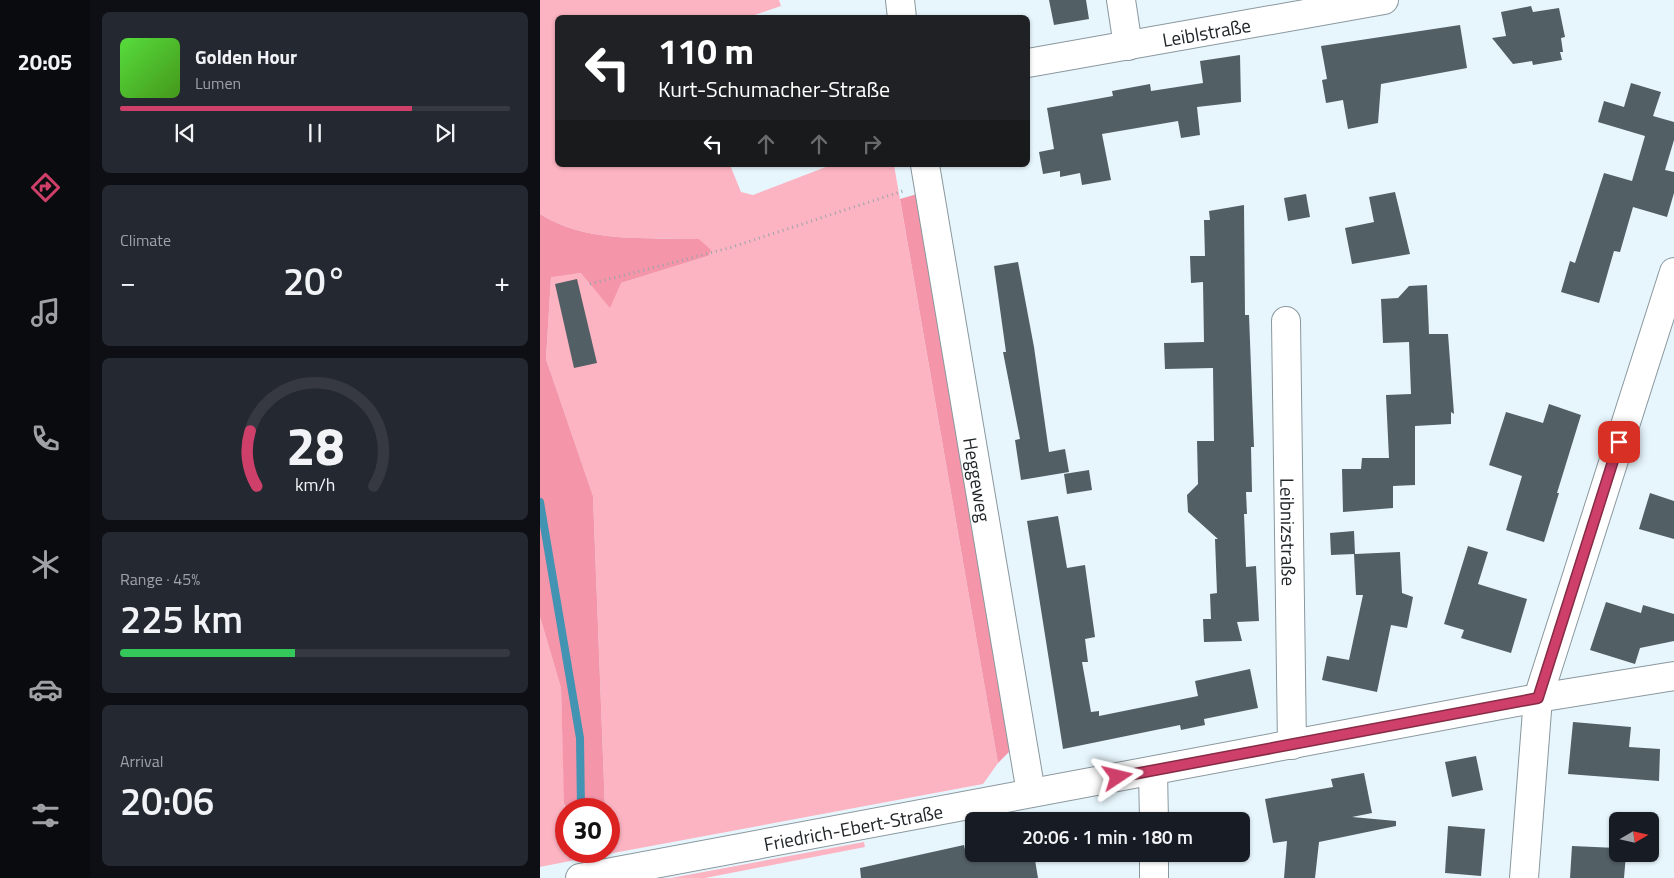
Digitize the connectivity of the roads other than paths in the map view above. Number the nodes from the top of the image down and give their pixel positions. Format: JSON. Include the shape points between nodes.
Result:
{"nodes":[{"id":1,"x":900,"y":0,"type":"edge"},
{"id":2,"x":1121,"y":0,"type":"edge"},
{"id":3,"x":1384,"y":0,"type":"edge"},
{"id":4,"x":902,"y":15,"type":"edge"},
{"id":5,"x":1128,"y":46,"type":"junction"},
{"id":6,"x":1030,"y":62,"type":"edge"},
{"id":7,"x":925,"y":167,"type":"edge"},
{"id":8,"x":1674,"y":272,"type":"edge"},
{"id":9,"x":1286,"y":320,"type":"dead end"},
{"id":10,"x":1674,"y":676,"type":"edge"},
{"id":11,"x":1538,"y":698,"type":"junction"},
{"id":12,"x":1292,"y":745,"type":"junction"},
{"id":13,"x":1153,"y":771,"type":"junction"},
{"id":14,"x":1031,"y":793,"type":"junction"},
{"id":15,"x":1154,"y":812,"type":"edge"},
{"id":16,"x":1154,"y":862,"type":"edge"},
{"id":17,"x":580,"y":878,"type":"edge"},
{"id":18,"x":1154,"y":878,"type":"edge"},
{"id":19,"x":1524,"y":878,"type":"edge"}],
"edges":[{"from":1,"to":4,"type":"street"},
{"from":2,"to":5,"type":"street"},
{"from":3,"to":5,"type":"street","name":"Leiblstraße"},
{"from":5,"to":6,"type":"street","name":"Leiblstraße"},
{"from":7,"to":14,"type":"street","name":"Heggeweg"},
{"from":8,"to":11,"type":"street"},
{"from":9,"to":12,"type":"street","name":"Leibnizstraße"},
{"from":10,"to":11,"type":"street","name":"Friedrich-Ebert-Straße"},
{"from":11,"to":12,"type":"street","name":"Friedrich-Ebert-Straße"},
{"from":11,"to":19,"type":"street"},
{"from":12,"to":13,"type":"street","name":"Friedrich-Ebert-Straße"},
{"from":13,"to":14,"type":"street","name":"Friedrich-Ebert-Straße"},
{"from":13,"to":15,"type":"street"},
{"from":14,"to":17,"type":"street","name":"Friedrich-Ebert-Straße"},
{"from":16,"to":18,"type":"street"}]}
